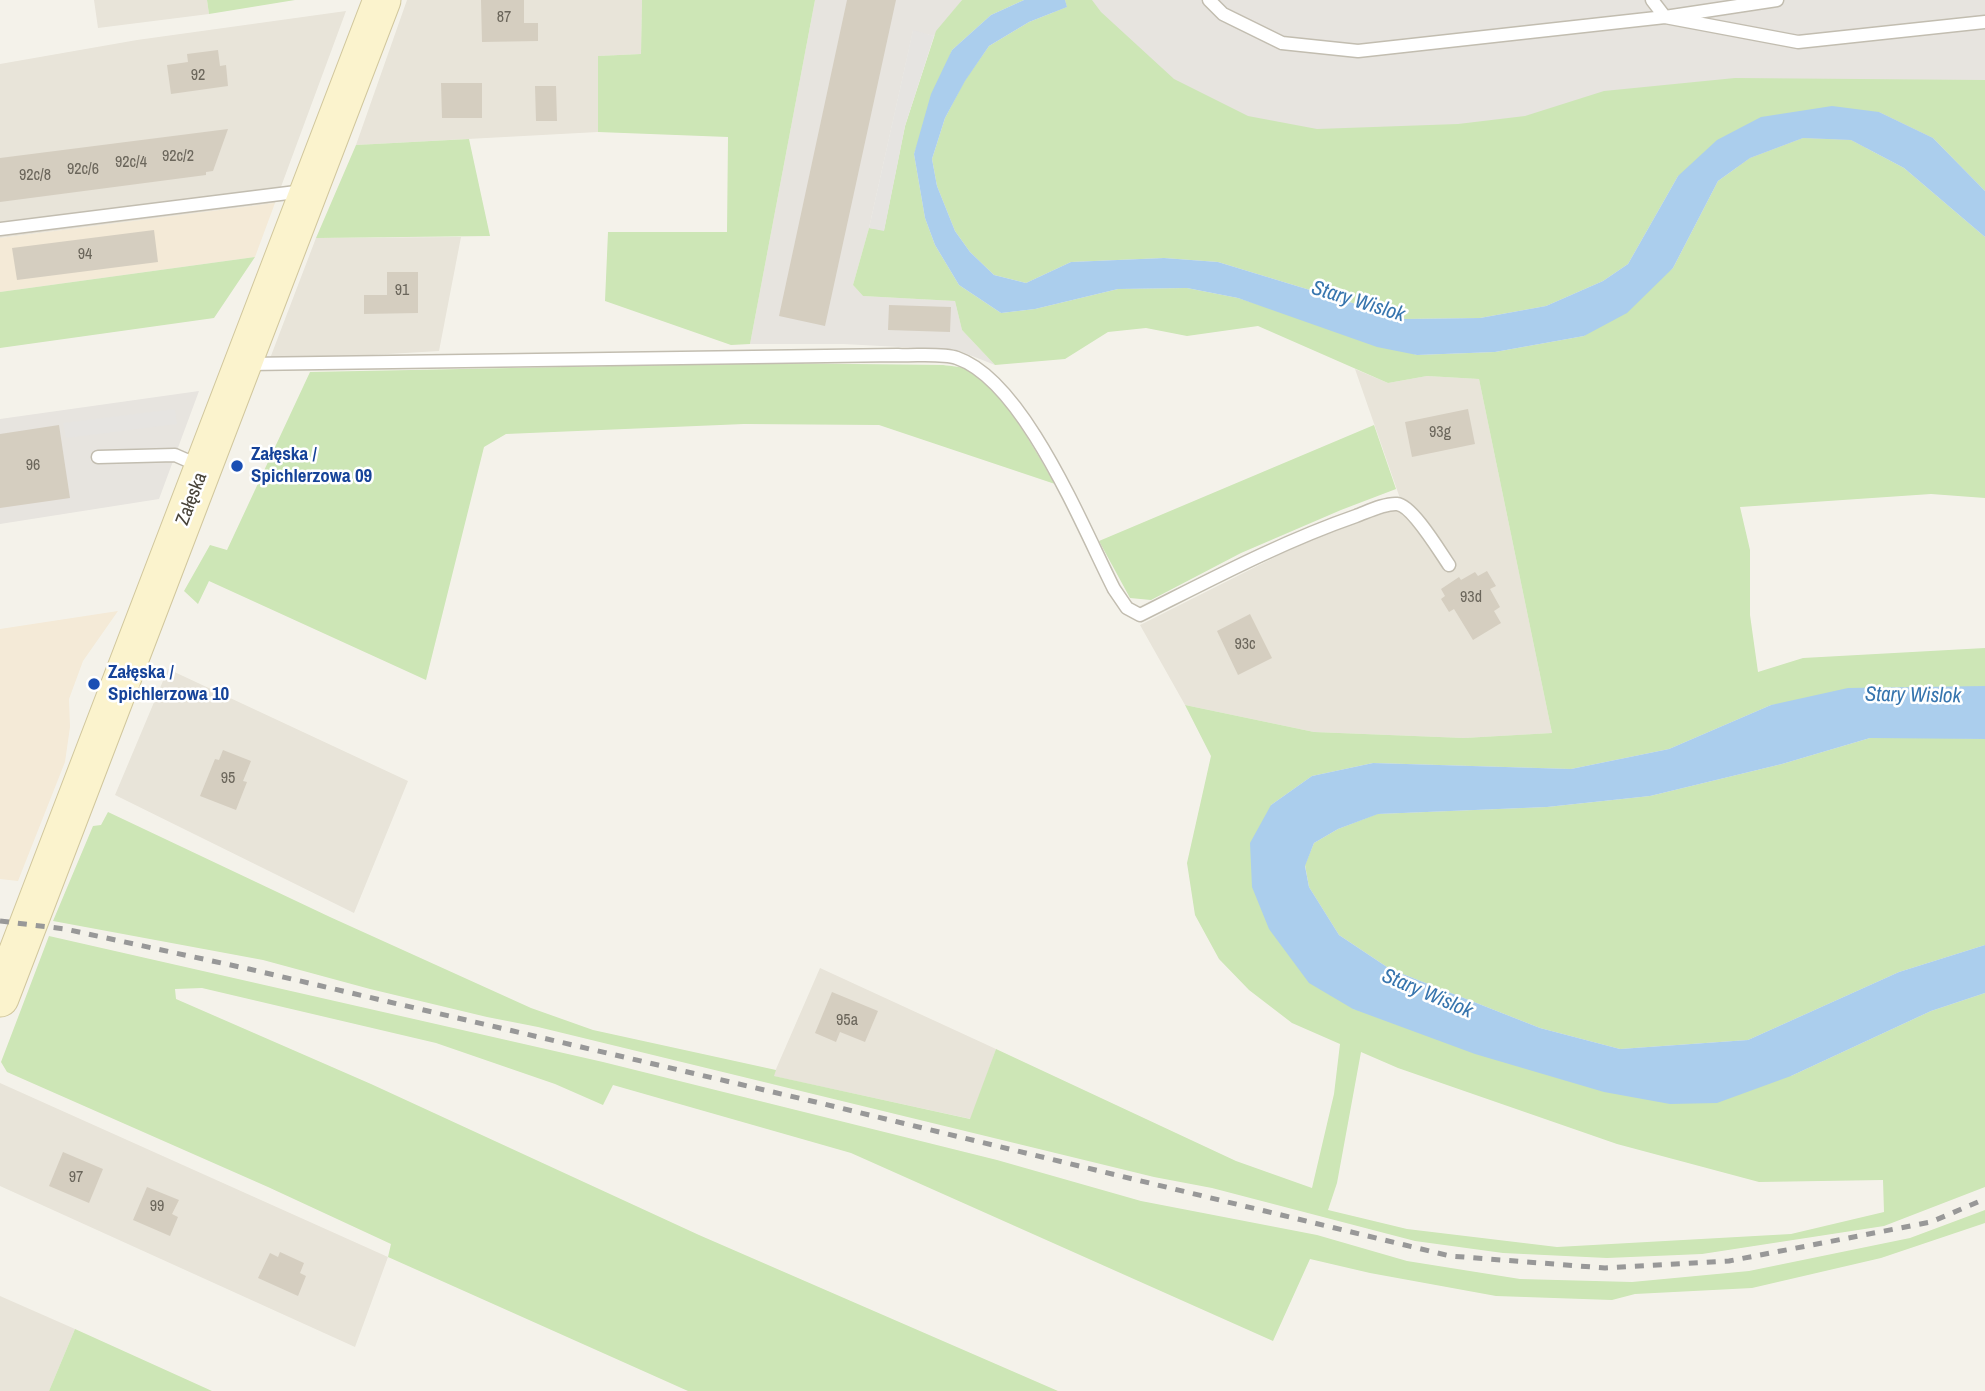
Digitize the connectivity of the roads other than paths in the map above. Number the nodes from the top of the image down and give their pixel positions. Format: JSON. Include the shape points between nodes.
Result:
{"nodes":[{"id":1,"x":382,"y":0,"type":"edge"},
{"id":2,"x":1209,"y":0,"type":"edge"},
{"id":3,"x":1652,"y":0,"type":"edge"},
{"id":4,"x":1777,"y":0,"type":"edge"},
{"id":5,"x":1665,"y":18,"type":"junction"},
{"id":6,"x":1985,"y":22,"type":"edge"},
{"id":7,"x":307,"y":191,"type":"junction"},
{"id":8,"x":0,"y":229,"type":"edge"},
{"id":9,"x":244,"y":364,"type":"junction"},
{"id":10,"x":98,"y":457,"type":"dead end"},
{"id":11,"x":204,"y":467,"type":"junction"},
{"id":12,"x":1449,"y":565,"type":"dead end"},
{"id":13,"x":0,"y":998,"type":"edge"}],
"edges":[{"from":1,"to":7,"type":"street","name":"Załęska"},
{"from":2,"to":5,"type":"lane","via":[[1223,14],[1282,43],[1358,51]]},
{"from":3,"to":5,"type":"lane"},
{"from":4,"to":5,"type":"lane"},
{"from":5,"to":6,"type":"lane","via":[[1798,42]]},
{"from":7,"to":8,"type":"lane"},
{"from":7,"to":9,"type":"street","name":"Załęska"},
{"from":9,"to":11,"type":"street","name":"Załęska"},
{"from":9,"to":12,"type":"lane","via":[[956,357],[984,372],[1018,411],[1039,441],[1114,589],[1127,608],[1140,615],[1319,529],[1398,504],[1425,530]]},
{"from":10,"to":11,"type":"lane","via":[[175,455]]},
{"from":11,"to":13,"type":"street","name":"Załęska"}]}
